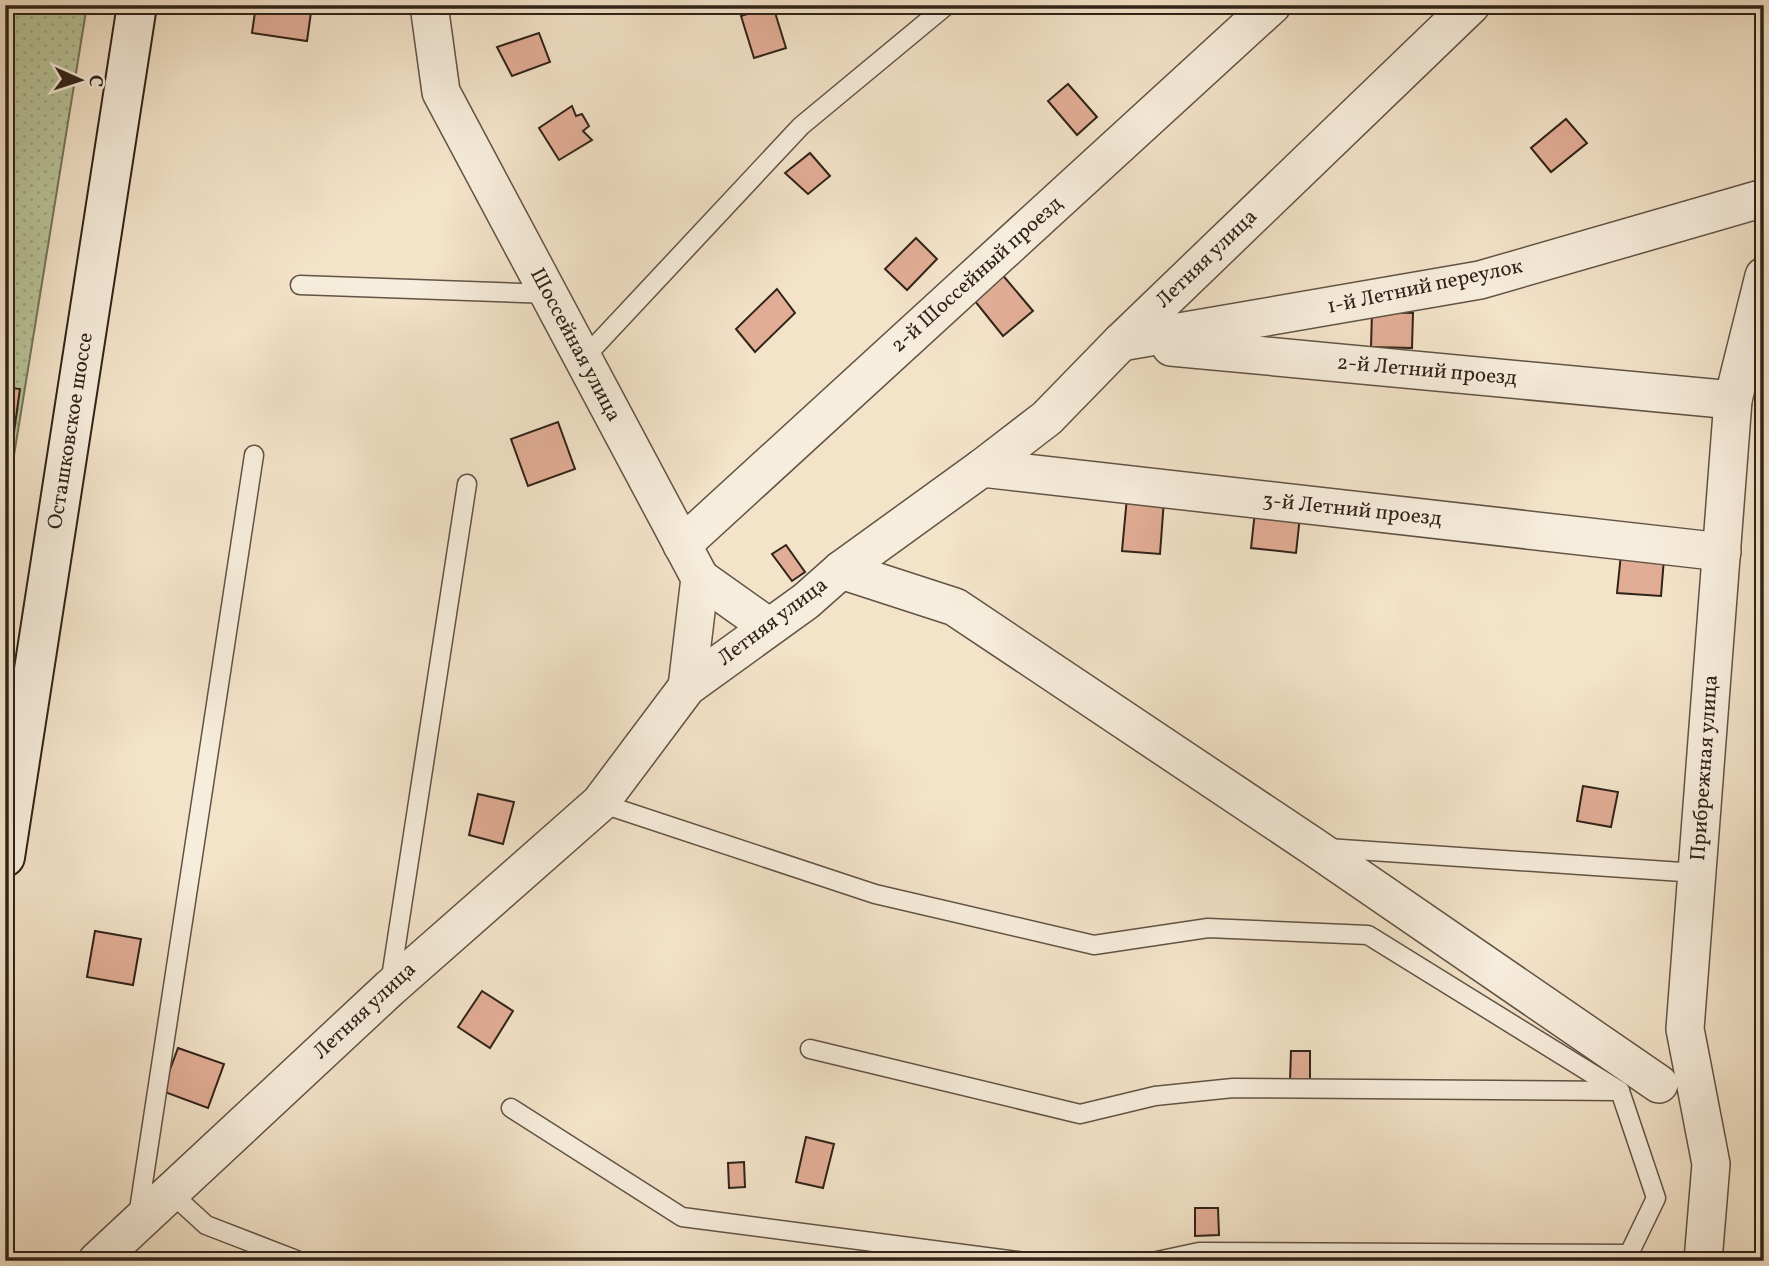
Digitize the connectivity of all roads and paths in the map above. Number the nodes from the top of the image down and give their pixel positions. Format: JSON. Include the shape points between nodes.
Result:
{"nodes":[{"id":1,"x":137,"y":5,"type":"edge"},
{"id":2,"x":429,"y":5,"type":"edge"},
{"id":3,"x":947,"y":5,"type":"edge"},
{"id":4,"x":1272,"y":5,"type":"edge"},
{"id":5,"x":1471,"y":5,"type":"edge"},
{"id":6,"x":1764,"y":198,"type":"edge"},
{"id":7,"x":1764,"y":276,"type":"edge"},
{"id":8,"x":300,"y":285,"type":"dead end"},
{"id":9,"x":549,"y":294,"type":"junction"},
{"id":10,"x":1121,"y":342,"type":"junction"},
{"id":11,"x":583,"y":359,"type":"junction"},
{"id":12,"x":1733,"y":400,"type":"junction"},
{"id":13,"x":254,"y":455,"type":"dead end"},
{"id":14,"x":982,"y":468,"type":"junction"},
{"id":15,"x":467,"y":484,"type":"dead end"},
{"id":16,"x":682,"y":545,"type":"junction"},
{"id":17,"x":1722,"y":552,"type":"junction"},
{"id":18,"x":841,"y":570,"type":"junction"},
{"id":19,"x":700,"y":578,"type":"junction"},
{"id":20,"x":769,"y":628,"type":"junction"},
{"id":21,"x":687,"y":687,"type":"junction"},
{"id":22,"x":600,"y":803,"type":"junction"},
{"id":23,"x":1314,"y":847,"type":"junction"},
{"id":24,"x":5,"y":857,"type":"edge"},
{"id":25,"x":1698,"y":873,"type":"junction"},
{"id":26,"x":390,"y":988,"type":"junction"},
{"id":27,"x":810,"y":1049,"type":"dead end"},
{"id":28,"x":1659,"y":1084,"type":"dead end"},
{"id":29,"x":1620,"y":1091,"type":"junction"},
{"id":30,"x":511,"y":1108,"type":"dead end"},
{"id":31,"x":171,"y":1193,"type":"junction"},
{"id":32,"x":136,"y":1225,"type":"junction"},
{"id":33,"x":1628,"y":1257,"type":"edge"},
{"id":34,"x":97,"y":1261,"type":"edge"},
{"id":35,"x":299,"y":1261,"type":"edge"},
{"id":36,"x":1018,"y":1261,"type":"edge"},
{"id":37,"x":1157,"y":1261,"type":"edge"},
{"id":38,"x":1703,"y":1261,"type":"edge"}],
"edges":[{"from":1,"to":24,"type":"main road","name":"Осташковское шоссе"},
{"from":2,"to":9,"type":"street","name":"Шоссейная улица","via":[[441,92]]},
{"from":3,"to":11,"type":"lane","via":[[801,126]]},
{"from":4,"to":16,"type":"street","name":"2-й Шоссейный проезд"},
{"from":5,"to":10,"type":"street","name":"Летняя улица"},
{"from":6,"to":10,"type":"street","name":"1-й Летний переулок","via":[[1480,280]]},
{"from":7,"to":12,"type":"street","name":"Прибрежная улица"},
{"from":8,"to":9,"type":"lane"},
{"from":9,"to":11,"type":"street","name":"Шоссейная улица"},
{"from":10,"to":12,"type":"street","name":"2-й Летний проезд"},
{"from":10,"to":14,"type":"street","name":"Летняя улица","via":[[1047,418]]},
{"from":11,"to":16,"type":"street","name":"Шоссейная улица"},
{"from":12,"to":17,"type":"street","name":"Прибрежная улица"},
{"from":13,"to":32,"type":"lane"},
{"from":14,"to":17,"type":"street","name":"3-й Летний проезд"},
{"from":14,"to":18,"type":"street","name":"Летняя улица"},
{"from":15,"to":26,"type":"lane"},
{"from":16,"to":19,"type":"street","name":"Шоссейная улица"},
{"from":17,"to":25,"type":"street","name":"Прибрежная улица"},
{"from":18,"to":20,"type":"street","name":"Летняя улица"},
{"from":18,"to":23,"type":"street","via":[[955,607]]},
{"from":19,"to":20,"type":"street"},
{"from":19,"to":21,"type":"street"},
{"from":20,"to":21,"type":"street","name":"Летняя улица"},
{"from":21,"to":22,"type":"street","name":"Летняя улица"},
{"from":22,"to":26,"type":"street","name":"Летняя улица"},
{"from":22,"to":29,"type":"lane","via":[[875,894],[1094,945],[1208,928],[1368,935]]},
{"from":23,"to":25,"type":"lane"},
{"from":23,"to":28,"type":"street"},
{"from":25,"to":38,"type":"street","name":"Прибрежная улица","via":[[1685,1030],[1711,1164]]},
{"from":26,"to":31,"type":"street","name":"Летняя улица"},
{"from":27,"to":29,"type":"lane","via":[[1080,1114],[1155,1096],[1233,1088]]},
{"from":29,"to":33,"type":"lane","via":[[1656,1198]]},
{"from":30,"to":36,"type":"lane","via":[[682,1217]]},
{"from":31,"to":32,"type":"street","name":"Летняя улица"},
{"from":31,"to":35,"type":"lane","via":[[206,1225]]},
{"from":32,"to":34,"type":"street","name":"Летняя улица"},
{"from":33,"to":37,"type":"lane","via":[[1199,1252]]}]}
